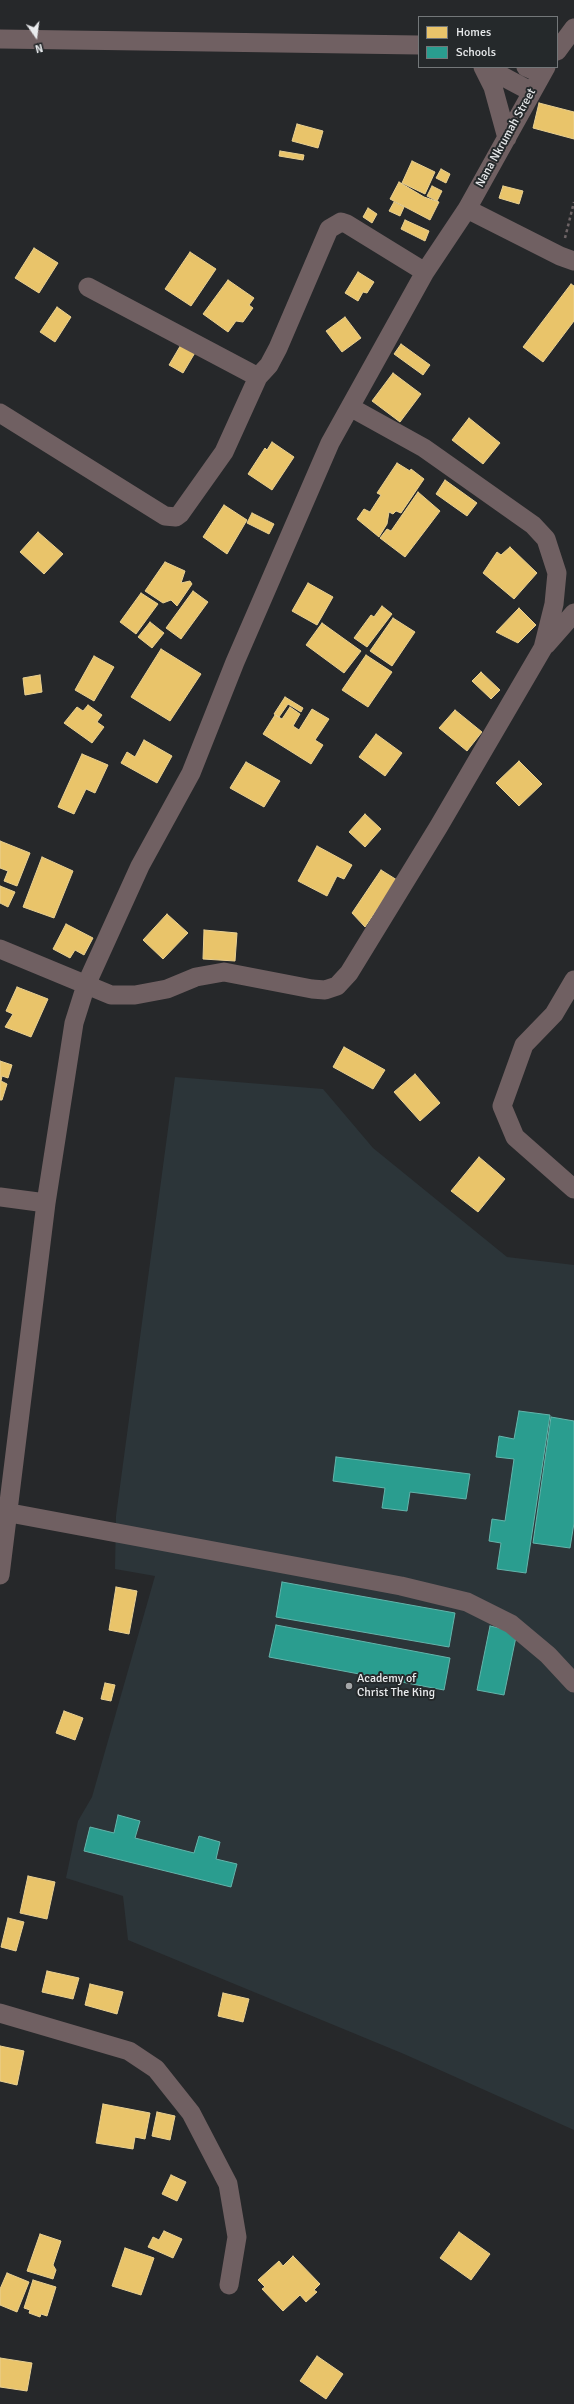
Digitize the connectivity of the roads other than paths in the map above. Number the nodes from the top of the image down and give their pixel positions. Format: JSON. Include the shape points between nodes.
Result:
{"nodes":[{"id":1,"x":0,"y":39,"type":"edge"},
{"id":2,"x":418,"y":45,"type":"edge"},
{"id":3,"x":484,"y":68,"type":"edge"},
{"id":4,"x":486,"y":68,"type":"edge"},
{"id":5,"x":538,"y":69,"type":"edge"},
{"id":6,"x":532,"y":92,"type":"junction"},
{"id":7,"x":508,"y":138,"type":"junction"},
{"id":8,"x":467,"y":209,"type":"junction"},
{"id":9,"x":567,"y":259,"type":"edge"},
{"id":10,"x":426,"y":272,"type":"junction"},
{"id":11,"x":88,"y":287,"type":"dead end"},
{"id":12,"x":258,"y":377,"type":"junction"},
{"id":13,"x":350,"y":407,"type":"junction"},
{"id":14,"x":0,"y":412,"type":"edge"},
{"id":15,"x":574,"y":613,"type":"edge"},
{"id":16,"x":543,"y":648,"type":"junction"},
{"id":17,"x":0,"y":949,"type":"edge"},
{"id":18,"x":574,"y":980,"type":"edge"},
{"id":19,"x":86,"y":985,"type":"junction"},
{"id":20,"x":574,"y":1189,"type":"edge"},
{"id":21,"x":0,"y":1197,"type":"edge"},
{"id":22,"x":46,"y":1202,"type":"junction"},
{"id":23,"x":4,"y":1512,"type":"edge"},
{"id":24,"x":0,"y":1575,"type":"edge"},
{"id":25,"x":574,"y":1683,"type":"edge"},
{"id":26,"x":0,"y":2013,"type":"edge"},
{"id":27,"x":229,"y":2285,"type":"dead end"}],
"edges":[{"from":1,"to":2,"type":"street"},
{"from":3,"to":7,"type":"street","via":[[493,87]]},
{"from":4,"to":6,"type":"street"},
{"from":5,"to":6,"type":"street","name":"Nana Nkrumah Street"},
{"from":6,"to":7,"type":"street","name":"Nana Nkrumah Street"},
{"from":7,"to":8,"type":"street","name":"Nana Nkrumah Street"},
{"from":8,"to":9,"type":"street"},
{"from":8,"to":10,"type":"street","name":"Nana Nkrumah Street"},
{"from":10,"to":12,"type":"street","via":[[348,224],[341,222],[334,225],[329,229],[278,348],[269,365]]},
{"from":10,"to":13,"type":"street","name":"Nana Nkrumah Street"},
{"from":11,"to":12,"type":"street"},
{"from":12,"to":14,"type":"street","via":[[224,452],[180,514],[170,518]]},
{"from":13,"to":16,"type":"street","via":[[424,448],[533,525],[546,539],[557,573],[554,604]]},
{"from":13,"to":19,"type":"street","name":"Nana Nkrumah Street","via":[[330,443],[238,655],[191,773],[140,866]]},
{"from":15,"to":16,"type":"street"},
{"from":16,"to":19,"type":"street","via":[[349,973],[337,986],[325,990],[312,989],[224,972],[210,973],[167,989],[136,995],[112,995]]},
{"from":17,"to":19,"type":"street"},
{"from":18,"to":20,"type":"street","via":[[554,1014],[524,1045],[502,1106],[515,1137]]},
{"from":19,"to":22,"type":"street","name":"Nana Nkrumah Street","via":[[74,1023]]},
{"from":21,"to":22,"type":"street"},
{"from":22,"to":23,"type":"street","name":"Nana Nkrumah Street"},
{"from":23,"to":24,"type":"street","name":"Nana Nkrumah Street"},
{"from":23,"to":25,"type":"street","via":[[401,1586],[467,1602],[511,1624],[548,1655]]},
{"from":26,"to":27,"type":"street","via":[[129,2051],[156,2069],[191,2113],[228,2184],[237,2237]]}]}
